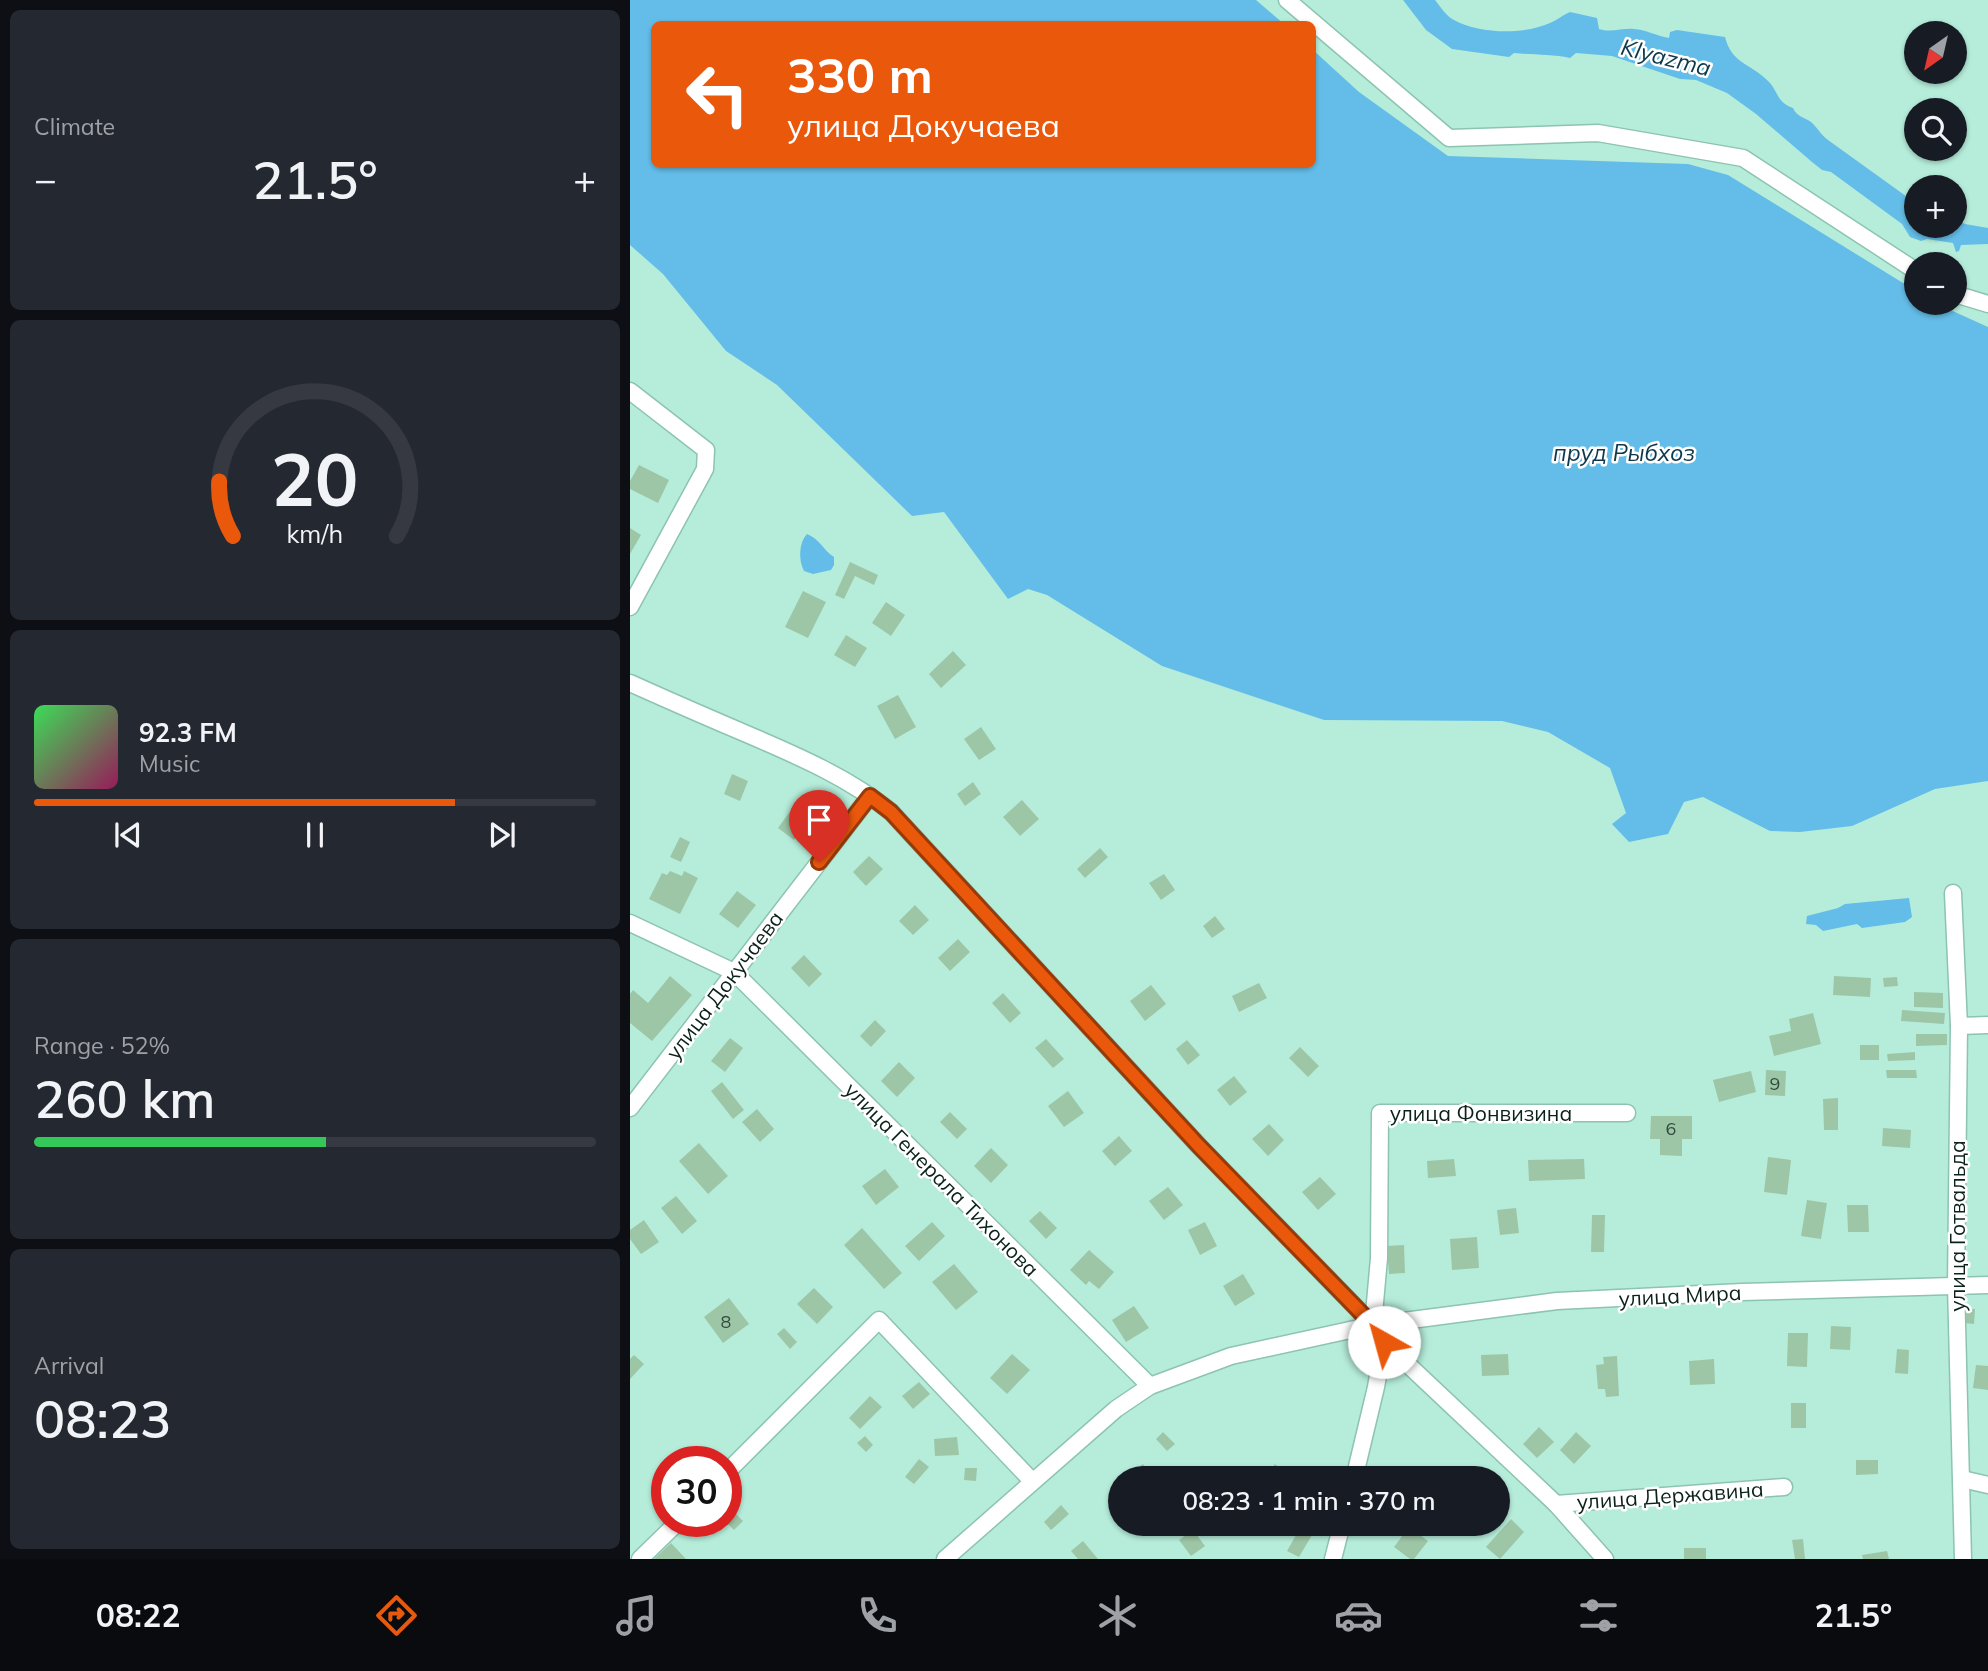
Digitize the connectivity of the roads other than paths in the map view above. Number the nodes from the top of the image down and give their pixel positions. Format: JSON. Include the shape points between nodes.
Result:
{"nodes":[{"id":1,"x":1287,"y":0,"type":"edge"},
{"id":2,"x":1312,"y":21,"type":"edge"},
{"id":3,"x":1316,"y":25,"type":"edge"},
{"id":4,"x":1904,"y":263,"type":"edge"},
{"id":5,"x":1967,"y":297,"type":"edge"},
{"id":6,"x":1988,"y":304,"type":"edge"},
{"id":7,"x":630,"y":391,"type":"edge"},
{"id":8,"x":630,"y":607,"type":"edge"},
{"id":9,"x":630,"y":684,"type":"edge"},
{"id":10,"x":870,"y":796,"type":"junction"},
{"id":11,"x":1953,"y":893,"type":"dead end"},
{"id":12,"x":630,"y":923,"type":"edge"},
{"id":13,"x":734,"y":972,"type":"junction"},
{"id":14,"x":1988,"y":1025,"type":"edge"},
{"id":15,"x":1959,"y":1026,"type":"junction"},
{"id":16,"x":630,"y":1108,"type":"edge"},
{"id":17,"x":1627,"y":1113,"type":"dead end"},
{"id":18,"x":1988,"y":1284,"type":"edge"},
{"id":19,"x":1956,"y":1285,"type":"junction"},
{"id":20,"x":1373,"y":1325,"type":"junction"},
{"id":21,"x":1384,"y":1342,"type":"junction"},
{"id":22,"x":1150,"y":1386,"type":"junction"},
{"id":23,"x":742,"y":1457,"type":"edge"},
{"id":24,"x":1357,"y":1466,"type":"edge"},
{"id":25,"x":1962,"y":1479,"type":"junction"},
{"id":26,"x":1032,"y":1482,"type":"junction"},
{"id":27,"x":1988,"y":1485,"type":"edge"},
{"id":28,"x":1784,"y":1487,"type":"dead end"},
{"id":29,"x":1556,"y":1504,"type":"junction"},
{"id":30,"x":1340,"y":1536,"type":"edge"},
{"id":31,"x":663,"y":1537,"type":"edge"},
{"id":32,"x":1335,"y":1558,"type":"edge"},
{"id":33,"x":640,"y":1559,"type":"edge"},
{"id":34,"x":945,"y":1559,"type":"edge"},
{"id":35,"x":1605,"y":1559,"type":"edge"},
{"id":36,"x":1963,"y":1559,"type":"edge"}],
"edges":[{"from":1,"to":2,"type":"street"},
{"from":3,"to":4,"type":"street","via":[[1449,138],[1598,133],[1743,158]]},
{"from":5,"to":6,"type":"street"},
{"from":7,"to":8,"type":"street","via":[[706,450],[705,469]]},
{"from":9,"to":10,"type":"street","via":[[774,746]]},
{"from":10,"to":13,"type":"street","name":"улица Докучаева"},
{"from":10,"to":20,"type":"street","via":[[891,812],[1199,1146]]},
{"from":11,"to":15,"type":"street","name":"улица Готвальда"},
{"from":12,"to":13,"type":"street","name":"улица Генерала Тихонова"},
{"from":13,"to":16,"type":"street","name":"улица Докучаева"},
{"from":13,"to":22,"type":"street","name":"улица Генерала Тихонова"},
{"from":14,"to":15,"type":"street"},
{"from":15,"to":19,"type":"street","name":"улица Готвальда"},
{"from":17,"to":20,"type":"street","name":"улица Фонвизина","via":[[1380,1113],[1379,1258]]},
{"from":18,"to":19,"type":"street","name":"улица Мира"},
{"from":19,"to":20,"type":"street","name":"улица Мира","via":[[1557,1301]]},
{"from":19,"to":25,"type":"street","name":"улица Готвальда"},
{"from":20,"to":21,"type":"street"},
{"from":20,"to":22,"type":"street","name":"улица Мира","via":[[1231,1356]]},
{"from":21,"to":24,"type":"street"},
{"from":21,"to":29,"type":"street"},
{"from":22,"to":26,"type":"street","name":"улица Мира","via":[[1116,1409]]},
{"from":23,"to":26,"type":"street","via":[[879,1320]]},
{"from":25,"to":27,"type":"street"},
{"from":25,"to":36,"type":"street","name":"улица Готвальда"},
{"from":26,"to":34,"type":"street","name":"улица Мира"},
{"from":28,"to":29,"type":"street","name":"улица Державина"},
{"from":29,"to":35,"type":"street"},
{"from":30,"to":32,"type":"street"},
{"from":31,"to":33,"type":"street"}]}
